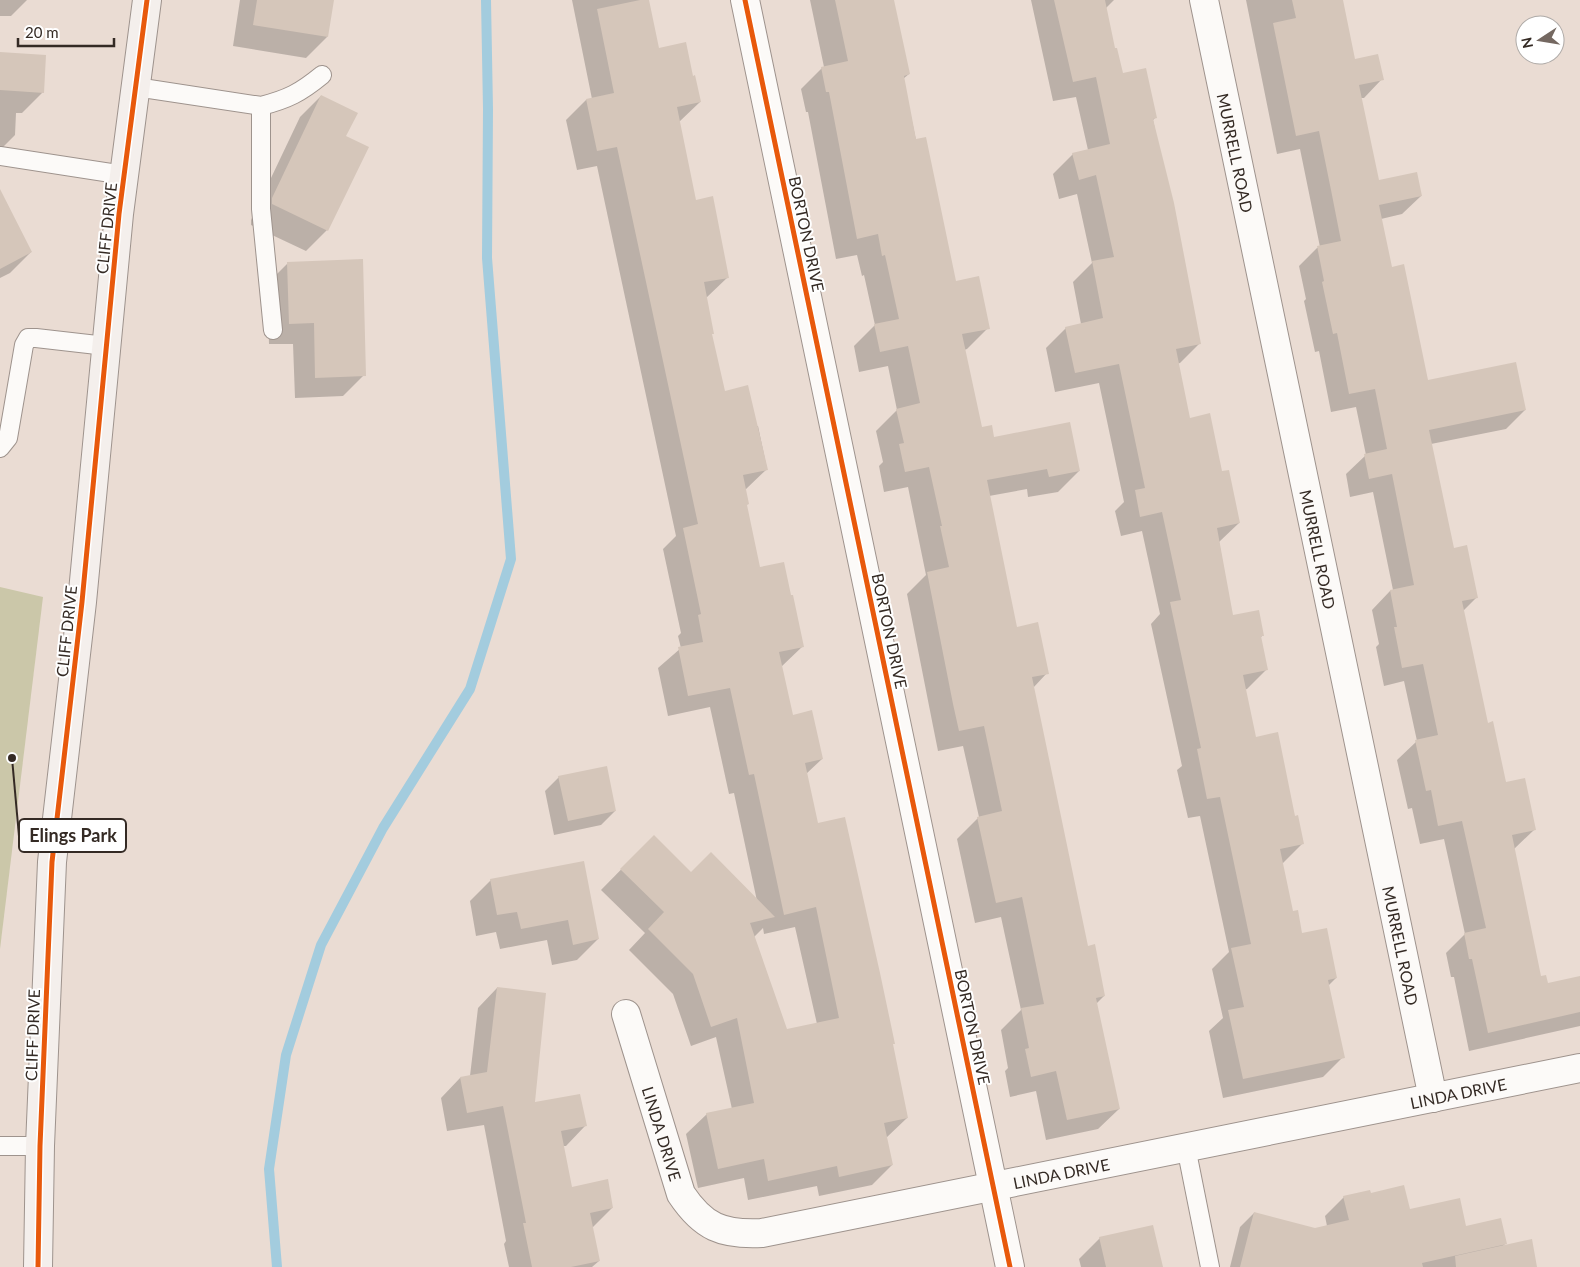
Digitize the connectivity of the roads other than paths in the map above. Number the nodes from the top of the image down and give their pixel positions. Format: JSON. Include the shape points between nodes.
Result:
{"nodes":[{"id":1,"x":147,"y":0,"type":"edge"},
{"id":2,"x":745,"y":0,"type":"edge"},
{"id":3,"x":1204,"y":0,"type":"edge"},
{"id":4,"x":322,"y":75,"type":"dead end"},
{"id":5,"x":136,"y":87,"type":"junction"},
{"id":6,"x":261,"y":106,"type":"junction"},
{"id":7,"x":0,"y":156,"type":"edge"},
{"id":8,"x":124,"y":175,"type":"junction"},
{"id":9,"x":273,"y":330,"type":"dead end"},
{"id":10,"x":106,"y":346,"type":"junction"},
{"id":11,"x":0,"y":448,"type":"edge"},
{"id":12,"x":626,"y":1014,"type":"dead end"},
{"id":13,"x":1580,"y":1068,"type":"edge"},
{"id":14,"x":1433,"y":1098,"type":"junction"},
{"id":15,"x":0,"y":1146,"type":"edge"},
{"id":16,"x":40,"y":1146,"type":"junction"},
{"id":17,"x":1186,"y":1147,"type":"junction"},
{"id":18,"x":994,"y":1186,"type":"junction"},
{"id":19,"x":38,"y":1267,"type":"edge"},
{"id":20,"x":1010,"y":1267,"type":"edge"},
{"id":21,"x":1210,"y":1267,"type":"edge"}],
"edges":[{"from":1,"to":5,"type":"main road","name":"CLIFF DRIVE"},
{"from":2,"to":18,"type":"street","name":"BORTON DRIVE"},
{"from":3,"to":14,"type":"street","name":"MURRELL ROAD"},
{"from":4,"to":6,"type":"lane","via":[[284,100]]},
{"from":5,"to":6,"type":"lane"},
{"from":5,"to":8,"type":"main road","name":"CLIFF DRIVE"},
{"from":6,"to":9,"type":"lane","via":[[261,209]]},
{"from":7,"to":8,"type":"lane"},
{"from":8,"to":10,"type":"main road","name":"CLIFF DRIVE"},
{"from":10,"to":11,"type":"lane","via":[[28,338],[24,345],[8,438]]},
{"from":10,"to":16,"type":"main road","name":"CLIFF DRIVE","via":[[82,602],[52,862]]},
{"from":12,"to":18,"type":"street","name":"LINDA DRIVE","via":[[681,1194],[692,1210],[723,1231],[762,1233]]},
{"from":13,"to":14,"type":"street","name":"LINDA DRIVE"},
{"from":14,"to":17,"type":"street","name":"LINDA DRIVE"},
{"from":15,"to":16,"type":"lane"},
{"from":16,"to":19,"type":"main road","name":"CLIFF DRIVE"},
{"from":17,"to":18,"type":"street","name":"LINDA DRIVE"},
{"from":17,"to":21,"type":"lane"},
{"from":18,"to":20,"type":"street","name":"BORTON DRIVE"}]}
